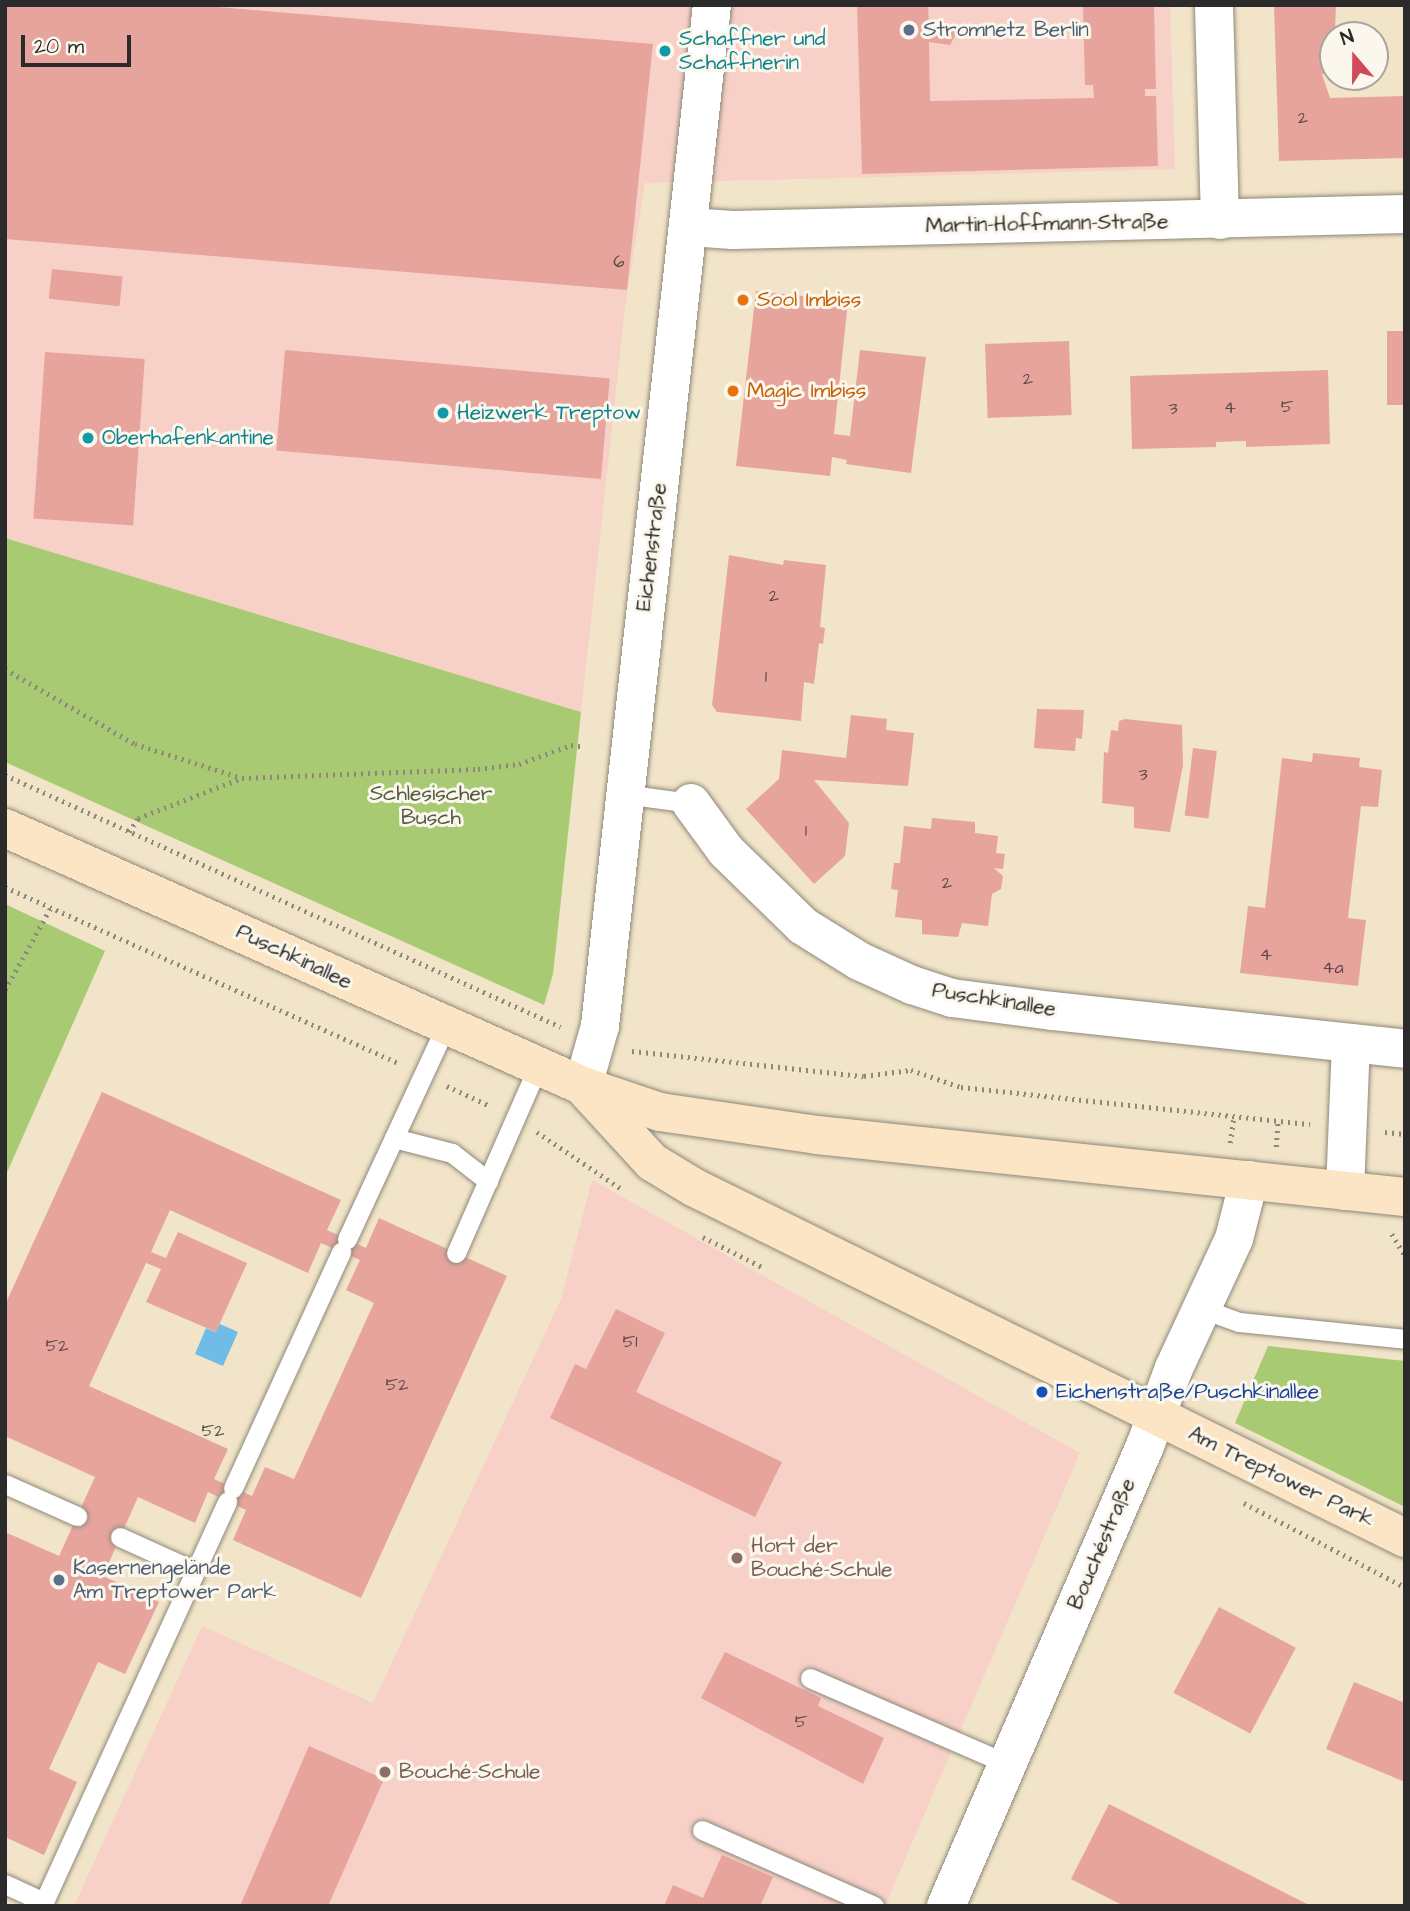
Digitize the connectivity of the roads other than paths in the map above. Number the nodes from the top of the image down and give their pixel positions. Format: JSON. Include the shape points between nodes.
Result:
{"nodes":[{"id":1,"x":712,"y":5,"type":"edge"},
{"id":2,"x":1214,"y":5,"type":"edge"},
{"id":3,"x":1405,"y":214,"type":"edge"},
{"id":4,"x":1220,"y":220,"type":"junction"},
{"id":5,"x":689,"y":227,"type":"junction"},
{"id":6,"x":624,"y":794,"type":"junction"},
{"id":7,"x":691,"y":803,"type":"joint"},
{"id":8,"x":5,"y":828,"type":"edge"},
{"id":9,"x":446,"y":1026,"type":"junction"},
{"id":10,"x":1351,"y":1044,"type":"junction"},
{"id":11,"x":1405,"y":1049,"type":"edge"},
{"id":12,"x":538,"y":1066,"type":"junction"},
{"id":13,"x":583,"y":1086,"type":"junction"},
{"id":14,"x":394,"y":1138,"type":"junction"},
{"id":15,"x":1249,"y":1180,"type":"junction"},
{"id":16,"x":488,"y":1181,"type":"junction"},
{"id":17,"x":1345,"y":1191,"type":"junction"},
{"id":18,"x":1405,"y":1197,"type":"edge"},
{"id":19,"x":456,"y":1253,"type":"dead end"},
{"id":20,"x":1203,"y":1309,"type":"junction"},
{"id":21,"x":1405,"y":1339,"type":"edge"},
{"id":22,"x":1158,"y":1415,"type":"junction"},
{"id":23,"x":5,"y":1484,"type":"edge"},
{"id":24,"x":77,"y":1516,"type":"dead end"},
{"id":25,"x":120,"y":1536,"type":"dead end"},
{"id":26,"x":1405,"y":1538,"type":"edge"},
{"id":27,"x":195,"y":1572,"type":"junction"},
{"id":28,"x":810,"y":1678,"type":"dead end"},
{"id":29,"x":1007,"y":1764,"type":"junction"},
{"id":30,"x":702,"y":1830,"type":"dead end"},
{"id":31,"x":5,"y":1884,"type":"edge"},
{"id":32,"x":43,"y":1904,"type":"edge"},
{"id":33,"x":874,"y":1906,"type":"edge"},
{"id":34,"x":946,"y":1906,"type":"edge"}],
"edges":[{"from":1,"to":5,"type":"street","name":"Eichenstraße"},
{"from":2,"to":4,"type":"street"},
{"from":3,"to":4,"type":"street","name":"Martin-Hoffmann-Straße"},
{"from":4,"to":5,"type":"street","name":"Martin-Hoffmann-Straße","via":[[747,230]]},
{"from":5,"to":6,"type":"street","name":"Eichenstraße"},
{"from":6,"to":7,"type":"lane","name":"Puschkinallee"},
{"from":6,"to":13,"type":"street","name":"Eichenstraße","via":[[598,1043]]},
{"from":7,"to":10,"type":"street","name":"Puschkinallee","via":[[726,851],[803,926],[859,961],[912,985],[952,998]]},
{"from":8,"to":9,"type":"main road","name":"Puschkinallee"},
{"from":9,"to":12,"type":"main road","name":"Puschkinallee"},
{"from":9,"to":14,"type":"lane"},
{"from":10,"to":11,"type":"street","name":"Puschkinallee"},
{"from":10,"to":17,"type":"street"},
{"from":12,"to":13,"type":"main road","name":"Puschkinallee"},
{"from":12,"to":16,"type":"lane"},
{"from":13,"to":15,"type":"main road","name":"Puschkinallee","via":[[660,1112],[713,1122]]},
{"from":13,"to":22,"type":"main road","name":"Puschkinallee","via":[[652,1162],[695,1188]]},
{"from":14,"to":16,"type":"lane","via":[[452,1153]]},
{"from":14,"to":27,"type":"lane"},
{"from":15,"to":17,"type":"main road","name":"Puschkinallee"},
{"from":15,"to":20,"type":"street","name":"Bouchéstraße","via":[[1234,1238]]},
{"from":16,"to":19,"type":"lane"},
{"from":17,"to":18,"type":"main road","name":"Puschkinallee"},
{"from":20,"to":21,"type":"lane","via":[[1240,1322]]},
{"from":20,"to":22,"type":"street","name":"Bouchéstraße","via":[[1174,1368]]},
{"from":22,"to":26,"type":"main road","name":"Am Treptower Park"},
{"from":22,"to":29,"type":"street","name":"Bouchéstraße"},
{"from":23,"to":24,"type":"lane"},
{"from":25,"to":27,"type":"lane"},
{"from":27,"to":32,"type":"lane"},
{"from":28,"to":29,"type":"lane"},
{"from":29,"to":34,"type":"street","name":"Bouchéstraße"},
{"from":30,"to":33,"type":"lane"},
{"from":31,"to":32,"type":"lane"}]}
